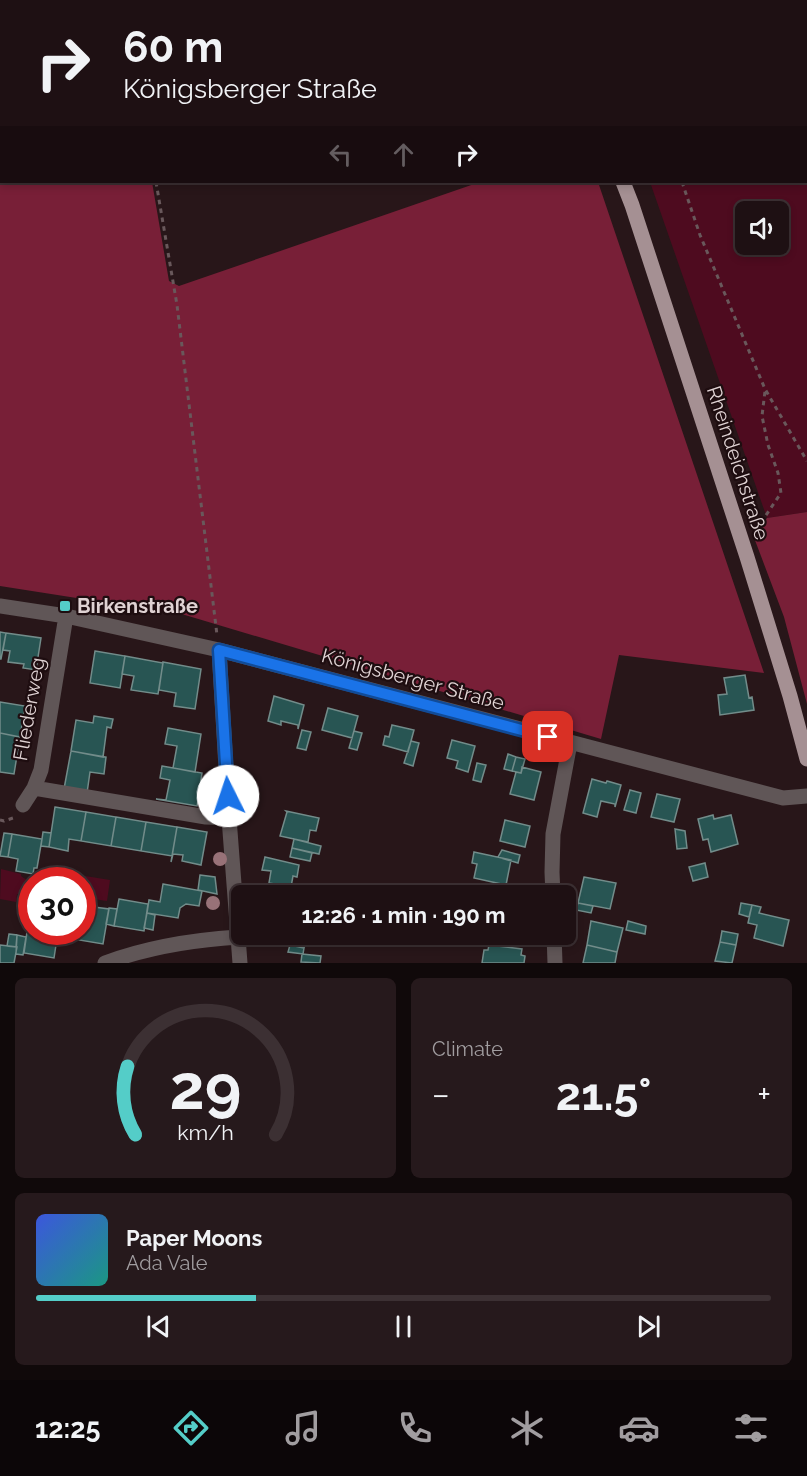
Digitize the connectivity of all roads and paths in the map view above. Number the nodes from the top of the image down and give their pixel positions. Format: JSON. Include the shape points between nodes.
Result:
{"nodes":[{"id":1,"x":156,"y":183,"type":"edge"},
{"id":2,"x":623,"y":183,"type":"edge"},
{"id":3,"x":682,"y":183,"type":"edge"},
{"id":4,"x":765,"y":389,"type":"junction"},
{"id":5,"x":807,"y":462,"type":"edge"},
{"id":6,"x":740,"y":537,"type":"junction"},
{"id":7,"x":0,"y":606,"type":"edge"},
{"id":8,"x":66,"y":616,"type":"junction"},
{"id":9,"x":219,"y":650,"type":"junction"},
{"id":10,"x":570,"y":743,"type":"junction"},
{"id":11,"x":807,"y":759,"type":"edge"},
{"id":12,"x":34,"y":788,"type":"junction"},
{"id":13,"x":807,"y":796,"type":"edge"},
{"id":14,"x":23,"y":806,"type":"dead end"},
{"id":15,"x":229,"y":818,"type":"junction"},
{"id":16,"x":234,"y":885,"type":"edge"},
{"id":17,"x":553,"y":885,"type":"edge"},
{"id":18,"x":231,"y":937,"type":"edge"},
{"id":19,"x":239,"y":945,"type":"edge"},
{"id":20,"x":554,"y":945,"type":"edge"},
{"id":21,"x":105,"y":963,"type":"edge"},
{"id":22,"x":240,"y":963,"type":"edge"},
{"id":23,"x":555,"y":963,"type":"edge"}],
"edges":[{"from":1,"to":9,"type":"path","via":[[177,306]]},
{"from":2,"to":6,"type":"main road","name":"Rheindeichstraße"},
{"from":3,"to":4,"type":"path"},
{"from":4,"to":5,"type":"path"},
{"from":4,"to":6,"type":"path","via":[[762,416],[781,492],[760,524]]},
{"from":6,"to":11,"type":"main road","name":"Rheindeichstraße"},
{"from":7,"to":8,"type":"street"},
{"from":8,"to":9,"type":"street"},
{"from":8,"to":12,"type":"street","name":"Fliederweg","via":[[41,770]]},
{"from":9,"to":10,"type":"street","name":"Königsberger Straße"},
{"from":9,"to":15,"type":"street"},
{"from":10,"to":13,"type":"street","name":"Königsberger Straße","via":[[783,798]]},
{"from":10,"to":17,"type":"street","via":[[553,834]]},
{"from":12,"to":14,"type":"street","name":"Fliederweg"},
{"from":12,"to":15,"type":"street"},
{"from":15,"to":16,"type":"street"},
{"from":18,"to":21,"type":"street","via":[[155,948]]},
{"from":19,"to":22,"type":"street"},
{"from":20,"to":23,"type":"street"}]}
